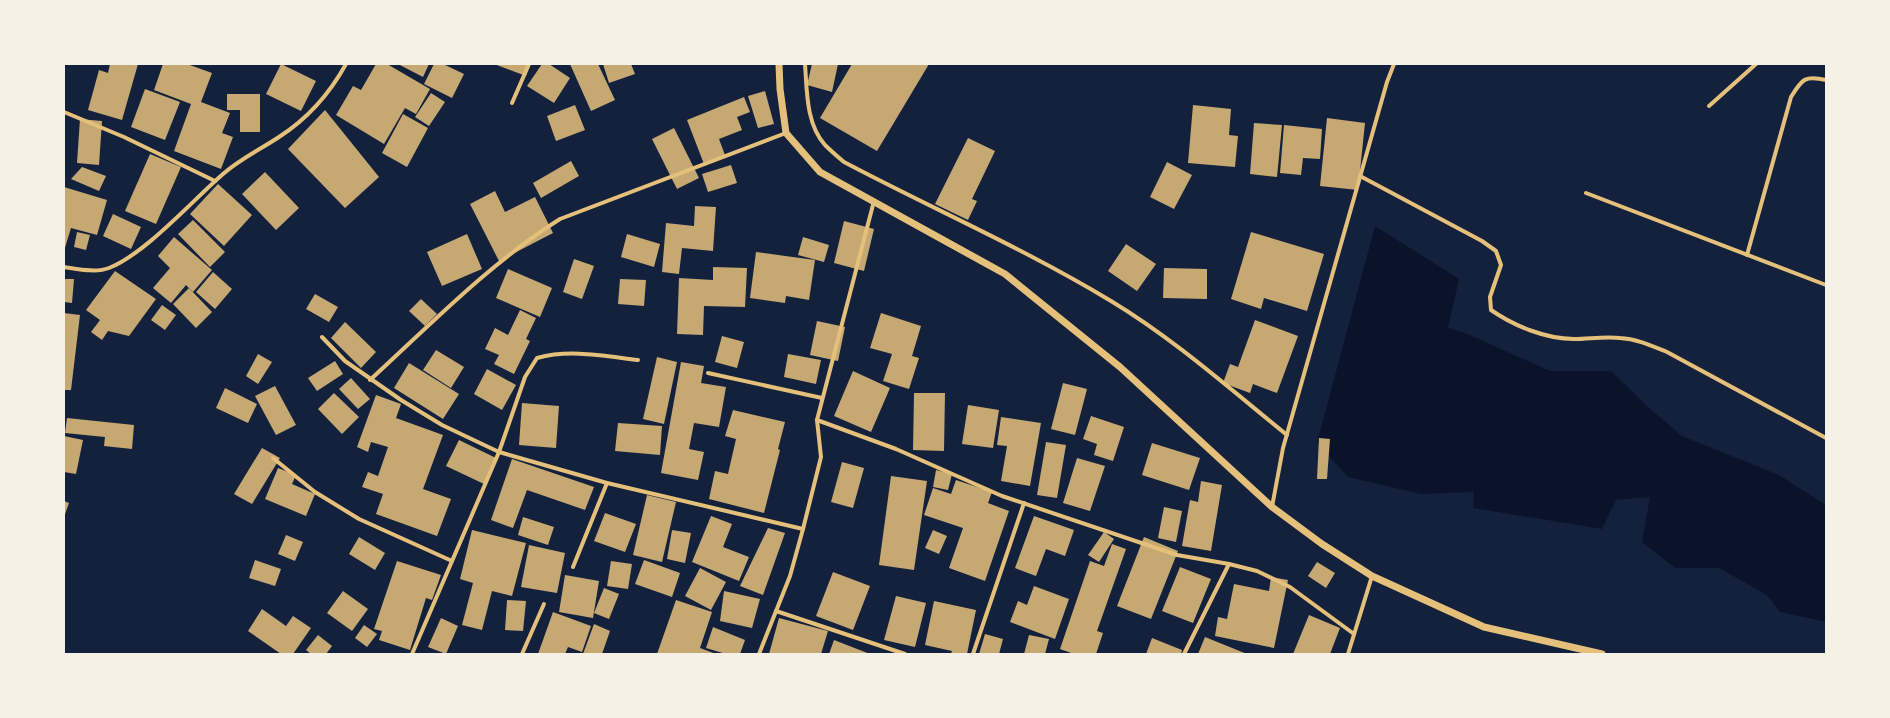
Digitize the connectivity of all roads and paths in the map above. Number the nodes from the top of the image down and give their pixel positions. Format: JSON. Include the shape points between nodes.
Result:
{"nodes":[{"id":1,"x":346,"y":64,"type":"edge"},
{"id":2,"x":529,"y":64,"type":"edge"},
{"id":3,"x":779,"y":64,"type":"edge"},
{"id":4,"x":805,"y":64,"type":"edge"},
{"id":5,"x":1394,"y":64,"type":"edge"},
{"id":6,"x":1756,"y":64,"type":"edge"},
{"id":7,"x":1826,"y":80,"type":"edge"},
{"id":8,"x":512,"y":103,"type":"dead end"},
{"id":9,"x":1709,"y":106,"type":"dead end"},
{"id":10,"x":64,"y":112,"type":"edge"},
{"id":11,"x":786,"y":133,"type":"junction"},
{"id":12,"x":1360,"y":176,"type":"junction"},
{"id":13,"x":215,"y":181,"type":"junction"},
{"id":14,"x":1586,"y":193,"type":"dead end"},
{"id":15,"x":874,"y":201,"type":"junction"},
{"id":16,"x":1747,"y":255,"type":"junction"},
{"id":17,"x":64,"y":267,"type":"edge"},
{"id":18,"x":1826,"y":285,"type":"edge"},
{"id":19,"x":322,"y":337,"type":"dead end"},
{"id":20,"x":638,"y":360,"type":"dead end"},
{"id":21,"x":708,"y":373,"type":"dead end"},
{"id":22,"x":370,"y":380,"type":"junction"},
{"id":23,"x":822,"y":398,"type":"junction"},
{"id":24,"x":817,"y":420,"type":"junction"},
{"id":25,"x":1287,"y":435,"type":"junction"},
{"id":26,"x":1826,"y":438,"type":"edge"},
{"id":27,"x":499,"y":452,"type":"junction"},
{"id":28,"x":273,"y":458,"type":"dead end"},
{"id":29,"x":607,"y":483,"type":"junction"},
{"id":30,"x":1024,"y":504,"type":"junction"},
{"id":31,"x":1272,"y":507,"type":"junction"},
{"id":32,"x":803,"y":529,"type":"junction"},
{"id":33,"x":452,"y":561,"type":"junction"},
{"id":34,"x":1229,"y":564,"type":"junction"},
{"id":35,"x":573,"y":567,"type":"dead end"},
{"id":36,"x":1372,"y":576,"type":"junction"},
{"id":37,"x":544,"y":604,"type":"dead end"},
{"id":38,"x":776,"y":611,"type":"junction"},
{"id":39,"x":1354,"y":634,"type":"junction"},
{"id":40,"x":412,"y":654,"type":"edge"},
{"id":41,"x":522,"y":654,"type":"edge"},
{"id":42,"x":759,"y":654,"type":"edge"},
{"id":43,"x":905,"y":654,"type":"edge"},
{"id":44,"x":973,"y":654,"type":"edge"},
{"id":45,"x":1184,"y":654,"type":"edge"},
{"id":46,"x":1348,"y":654,"type":"edge"},
{"id":47,"x":1602,"y":654,"type":"edge"}],
"edges":[{"from":1,"to":13,"type":"street","via":[[327,94],[302,120],[228,169]]},
{"from":2,"to":8,"type":"street"},
{"from":3,"to":11,"type":"street"},
{"from":4,"to":25,"type":"street","via":[[807,99],[814,125],[825,144],[844,162],[1006,244],[1110,301],[1148,325]]},
{"from":5,"to":12,"type":"street"},
{"from":6,"to":9,"type":"street"},
{"from":7,"to":16,"type":"street","via":[[1812,77],[1800,82],[1791,97]]},
{"from":10,"to":13,"type":"street","via":[[118,134]]},
{"from":11,"to":15,"type":"street","via":[[820,172]]},
{"from":11,"to":22,"type":"street","via":[[560,219],[529,238],[495,266]]},
{"from":12,"to":25,"type":"street"},
{"from":12,"to":26,"type":"street","via":[[1496,251],[1501,264],[1490,297],[1491,310],[1502,318],[1538,333],[1556,337],[1620,338],[1640,341],[1667,352]]},
{"from":13,"to":17,"type":"street","via":[[146,244],[108,268],[92,270]]},
{"from":14,"to":16,"type":"street"},
{"from":15,"to":23,"type":"street"},
{"from":15,"to":31,"type":"street","via":[[1011,279],[1120,367]]},
{"from":16,"to":18,"type":"street"},
{"from":19,"to":22,"type":"street","via":[[345,361]]},
{"from":20,"to":27,"type":"street","via":[[593,354],[555,353],[537,358],[525,377]]},
{"from":21,"to":23,"type":"street"},
{"from":22,"to":27,"type":"street","via":[[442,425]]},
{"from":23,"to":24,"type":"street"},
{"from":24,"to":30,"type":"street","via":[[896,448]]},
{"from":24,"to":32,"type":"street","via":[[821,457]]},
{"from":25,"to":31,"type":"street"},
{"from":27,"to":29,"type":"street"},
{"from":27,"to":33,"type":"street"},
{"from":28,"to":33,"type":"street","via":[[315,492],[359,519]]},
{"from":29,"to":32,"type":"street"},
{"from":29,"to":35,"type":"street"},
{"from":30,"to":34,"type":"street","via":[[1177,555]]},
{"from":30,"to":44,"type":"street"},
{"from":31,"to":36,"type":"street","via":[[1322,544]]},
{"from":32,"to":38,"type":"street","via":[[790,576]]},
{"from":33,"to":40,"type":"street"},
{"from":34,"to":39,"type":"street","via":[[1257,571],[1290,587]]},
{"from":34,"to":45,"type":"street"},
{"from":36,"to":39,"type":"street"},
{"from":36,"to":47,"type":"street","via":[[1484,627]]},
{"from":37,"to":41,"type":"street"},
{"from":38,"to":42,"type":"street"},
{"from":38,"to":43,"type":"street"},
{"from":39,"to":46,"type":"street"}]}
